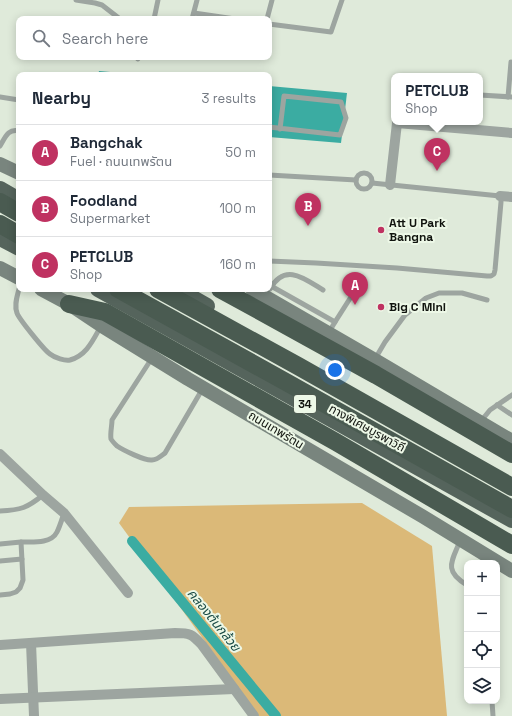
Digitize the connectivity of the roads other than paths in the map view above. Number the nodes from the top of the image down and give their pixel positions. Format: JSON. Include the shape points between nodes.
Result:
{"nodes":[{"id":1,"x":76,"y":0,"type":"edge"},
{"id":2,"x":158,"y":0,"type":"edge"},
{"id":3,"x":197,"y":0,"type":"edge"},
{"id":4,"x":272,"y":0,"type":"edge"},
{"id":5,"x":342,"y":0,"type":"edge"},
{"id":6,"x":194,"y":13,"type":"junction"},
{"id":7,"x":116,"y":16,"type":"edge"},
{"id":8,"x":155,"y":16,"type":"edge"},
{"id":9,"x":193,"y":16,"type":"edge"},
{"id":10,"x":214,"y":16,"type":"edge"},
{"id":11,"x":268,"y":16,"type":"edge"},
{"id":12,"x":272,"y":24,"type":"edge"},
{"id":13,"x":510,"y":62,"type":"dead end"},
{"id":14,"x":483,"y":95,"type":"edge"},
{"id":15,"x":510,"y":97,"type":"edge"},
{"id":16,"x":0,"y":98,"type":"edge"},
{"id":17,"x":16,"y":100,"type":"edge"},
{"id":18,"x":397,"y":125,"type":"edge"},
{"id":19,"x":420,"y":125,"type":"edge"},
{"id":20,"x":272,"y":128,"type":"edge"},
{"id":21,"x":280,"y":129,"type":"junction"},
{"id":22,"x":16,"y":130,"type":"edge"},
{"id":23,"x":512,"y":133,"type":"edge"},
{"id":24,"x":0,"y":146,"type":"edge"},
{"id":25,"x":0,"y":164,"type":"edge"},
{"id":26,"x":16,"y":172,"type":"edge"},
{"id":27,"x":272,"y":175,"type":"edge"},
{"id":28,"x":356,"y":180,"type":"junction"},
{"id":29,"x":372,"y":183,"type":"junction"},
{"id":30,"x":390,"y":185,"type":"junction"},
{"id":31,"x":0,"y":189,"type":"edge"},
{"id":32,"x":500,"y":196,"type":"junction"},
{"id":33,"x":512,"y":197,"type":"edge"},
{"id":34,"x":16,"y":198,"type":"edge"},
{"id":35,"x":0,"y":202,"type":"edge"},
{"id":36,"x":16,"y":211,"type":"edge"},
{"id":37,"x":0,"y":224,"type":"edge"},
{"id":38,"x":16,"y":233,"type":"edge"},
{"id":39,"x":0,"y":238,"type":"edge"},
{"id":40,"x":16,"y":246,"type":"edge"},
{"id":41,"x":272,"y":261,"type":"edge"},
{"id":42,"x":0,"y":268,"type":"edge"},
{"id":43,"x":16,"y":276,"type":"edge"},
{"id":44,"x":364,"y":278,"type":"dead end"},
{"id":45,"x":272,"y":286,"type":"edge"},
{"id":46,"x":323,"y":290,"type":"dead end"},
{"id":47,"x":18,"y":292,"type":"edge"},
{"id":48,"x":47,"y":292,"type":"edge"},
{"id":49,"x":163,"y":292,"type":"edge"},
{"id":50,"x":182,"y":292,"type":"edge"},
{"id":51,"x":226,"y":292,"type":"edge"},
{"id":52,"x":268,"y":292,"type":"edge"},
{"id":53,"x":487,"y":300,"type":"dead end"},
{"id":54,"x":106,"y":302,"type":"edge"},
{"id":55,"x":69,"y":304,"type":"joint"},
{"id":56,"x":332,"y":327,"type":"junction"},
{"id":57,"x":153,"y":357,"type":"junction"},
{"id":58,"x":376,"y":368,"type":"junction"},
{"id":59,"x":203,"y":388,"type":"junction"},
{"id":60,"x":512,"y":395,"type":"edge"},
{"id":61,"x":497,"y":404,"type":"junction"},
{"id":62,"x":512,"y":415,"type":"edge"},
{"id":63,"x":480,"y":422,"type":"junction"},
{"id":64,"x":512,"y":441,"type":"edge"},
{"id":65,"x":0,"y":454,"type":"edge"},
{"id":66,"x":512,"y":454,"type":"edge"},
{"id":67,"x":512,"y":479,"type":"edge"},
{"id":68,"x":512,"y":486,"type":"edge"},
{"id":69,"x":43,"y":494,"type":"junction"},
{"id":70,"x":512,"y":509,"type":"edge"},
{"id":71,"x":0,"y":511,"type":"edge"},
{"id":72,"x":64,"y":514,"type":"junction"},
{"id":73,"x":512,"y":520,"type":"edge"},
{"id":74,"x":460,"y":540,"type":"junction"},
{"id":75,"x":21,"y":542,"type":"junction"},
{"id":76,"x":0,"y":544,"type":"edge"},
{"id":77,"x":512,"y":545,"type":"edge"},
{"id":78,"x":22,"y":559,"type":"junction"},
{"id":79,"x":0,"y":561,"type":"edge"},
{"id":80,"x":512,"y":571,"type":"edge"},
{"id":81,"x":464,"y":583,"type":"edge"},
{"id":82,"x":128,"y":593,"type":"dead end"},
{"id":83,"x":0,"y":595,"type":"edge"},
{"id":84,"x":31,"y":643,"type":"junction"},
{"id":85,"x":0,"y":645,"type":"edge"},
{"id":86,"x":234,"y":689,"type":"junction"},
{"id":87,"x":34,"y":697,"type":"junction"},
{"id":88,"x":0,"y":699,"type":"edge"},
{"id":89,"x":492,"y":704,"type":"edge"},
{"id":90,"x":34,"y":716,"type":"edge"},
{"id":91,"x":254,"y":716,"type":"edge"},
{"id":92,"x":493,"y":716,"type":"edge"}],
"edges":[{"from":1,"to":7,"type":"lane","via":[[102,5]]},
{"from":2,"to":8,"type":"lane"},
{"from":3,"to":6,"type":"lane"},
{"from":4,"to":11,"type":"lane"},
{"from":5,"to":12,"type":"lane","via":[[331,32]]},
{"from":6,"to":9,"type":"lane"},
{"from":6,"to":10,"type":"lane"},
{"from":13,"to":15,"type":"lane"},
{"from":14,"to":15,"type":"lane"},
{"from":16,"to":17,"type":"lane"},
{"from":18,"to":30,"type":"street"},
{"from":19,"to":23,"type":"street"},
{"from":20,"to":21,"type":"lane"},
{"from":21,"to":21,"type":"lane","via":[[340,135],[346,118],[341,102],[284,96]]},
{"from":22,"to":24,"type":"lane","via":[[11,131]]},
{"from":25,"to":26,"type":"main road"},
{"from":27,"to":28,"type":"lane"},
{"from":28,"to":29,"type":"lane","via":[[356,185],[362,189],[367,189]]},
{"from":28,"to":29,"type":"lane","via":[[358,175],[364,173],[369,175]]},
{"from":29,"to":30,"type":"lane"},
{"from":30,"to":32,"type":"lane"},
{"from":31,"to":34,"type":"highway"},
{"from":32,"to":33,"type":"street"},
{"from":32,"to":41,"type":"lane","via":[[493,275]]},
{"from":35,"to":36,"type":"highway"},
{"from":37,"to":38,"type":"highway"},
{"from":39,"to":40,"type":"highway"},
{"from":42,"to":43,"type":"main road"},
{"from":44,"to":56,"type":"lane"},
{"from":45,"to":46,"type":"lane","via":[[278,278],[294,274]]},
{"from":47,"to":54,"type":"lane","via":[[15,306],[17,315],[49,354],[69,360],[87,350]]},
{"from":48,"to":55,"type":"main road"},
{"from":49,"to":68,"type":"highway","name":"ทางพิเศษบูรพาวิถี"},
{"from":50,"to":67,"type":"highway"},
{"from":51,"to":58,"type":"highway"},
{"from":52,"to":56,"type":"main road"},
{"from":53,"to":58,"type":"lane","via":[[462,293],[439,293],[426,298],[405,315],[385,342]]},
{"from":54,"to":55,"type":"highway"},
{"from":54,"to":57,"type":"main road","name":"ถนนเทพรัตน"},
{"from":54,"to":70,"type":"highway","name":"ทางพิเศษบูรพาวิถี","via":[[286,382]]},
{"from":54,"to":73,"type":"highway","number":"34"},
{"from":54,"to":77,"type":"highway","via":[[336,442]]},
{"from":56,"to":58,"type":"main road"},
{"from":57,"to":59,"type":"main road","name":"ถนนเทพรัตน"},
{"from":57,"to":59,"type":"lane","via":[[112,420],[112,439],[116,445],[148,461],[159,458],[165,453]]},
{"from":58,"to":63,"type":"main road"},
{"from":58,"to":66,"type":"highway"},
{"from":59,"to":74,"type":"main road","name":"ถนนเทพรัตน"},
{"from":60,"to":61,"type":"lane"},
{"from":61,"to":62,"type":"lane"},
{"from":61,"to":63,"type":"lane"},
{"from":63,"to":64,"type":"main road"},
{"from":65,"to":69,"type":"street"},
{"from":69,"to":71,"type":"lane","via":[[26,507]]},
{"from":69,"to":72,"type":"street"},
{"from":72,"to":75,"type":"lane","via":[[57,533],[49,540]]},
{"from":72,"to":82,"type":"street"},
{"from":74,"to":80,"type":"main road","name":"ถนนเทพรัตน"},
{"from":74,"to":81,"type":"lane","via":[[451,566],[452,573]]},
{"from":75,"to":76,"type":"lane"},
{"from":75,"to":78,"type":"lane"},
{"from":78,"to":79,"type":"lane"},
{"from":78,"to":83,"type":"lane","via":[[23,580],[20,588],[16,592]]},
{"from":84,"to":85,"type":"street"},
{"from":84,"to":86,"type":"street","via":[[187,633],[194,636],[202,645]]},
{"from":84,"to":87,"type":"street"},
{"from":86,"to":87,"type":"street"},
{"from":86,"to":91,"type":"street"},
{"from":87,"to":88,"type":"street"},
{"from":87,"to":90,"type":"street"},
{"from":89,"to":92,"type":"lane"}]}
